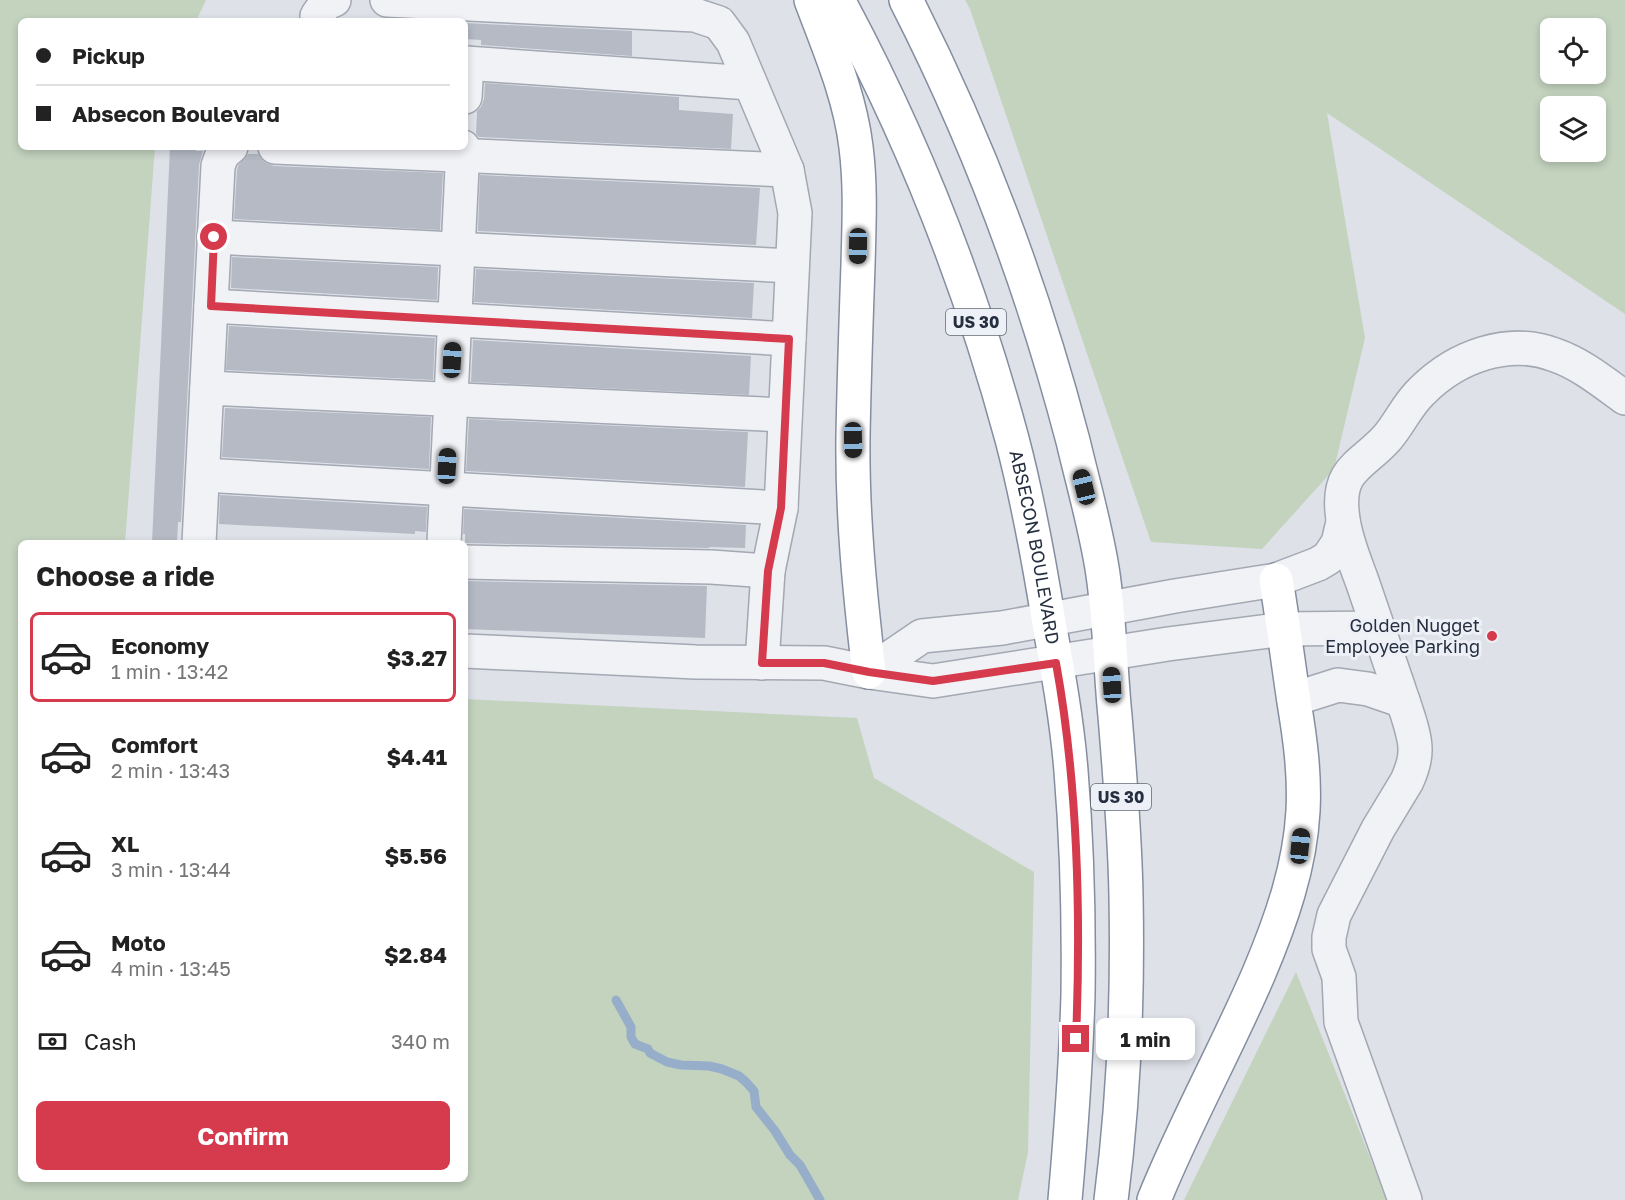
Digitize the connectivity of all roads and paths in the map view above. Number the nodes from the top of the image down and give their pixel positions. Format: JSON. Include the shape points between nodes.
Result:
{"nodes":[{"id":1,"x":334,"y":0,"type":"edge"},
{"id":2,"x":387,"y":0,"type":"edge"},
{"id":3,"x":811,"y":0,"type":"edge"},
{"id":4,"x":838,"y":0,"type":"edge"},
{"id":5,"x":906,"y":0,"type":"edge"},
{"id":6,"x":317,"y":18,"type":"edge"},
{"id":7,"x":468,"y":63,"type":"edge"},
{"id":8,"x":750,"y":83,"type":"junction"},
{"id":9,"x":228,"y":150,"type":"edge"},
{"id":10,"x":411,"y":150,"type":"edge"},
{"id":11,"x":462,"y":151,"type":"edge"},
{"id":12,"x":787,"y":170,"type":"junction"},
{"id":13,"x":214,"y":237,"type":"junction"},
{"id":14,"x":458,"y":249,"type":"junction"},
{"id":15,"x":792,"y":266,"type":"junction"},
{"id":16,"x":211,"y":306,"type":"junction"},
{"id":17,"x":454,"y":320,"type":"junction"},
{"id":18,"x":789,"y":339,"type":"junction"},
{"id":19,"x":207,"y":388,"type":"junction"},
{"id":20,"x":1625,"y":398,"type":"edge"},
{"id":21,"x":450,"y":400,"type":"junction"},
{"id":22,"x":785,"y":416,"type":"junction"},
{"id":23,"x":202,"y":475,"type":"junction"},
{"id":24,"x":447,"y":489,"type":"junction"},
{"id":25,"x":781,"y":508,"type":"junction"},
{"id":26,"x":1343,"y":522,"type":"junction"},
{"id":27,"x":199,"y":540,"type":"edge"},
{"id":28,"x":444,"y":540,"type":"edge"},
{"id":29,"x":468,"y":562,"type":"edge"},
{"id":30,"x":768,"y":571,"type":"junction"},
{"id":31,"x":1276,"y":580,"type":"junction"},
{"id":32,"x":1106,"y":609,"type":"junction"},
{"id":33,"x":1049,"y":619,"type":"junction"},
{"id":34,"x":1284,"y":628,"type":"junction"},
{"id":35,"x":1378,"y":628,"type":"junction"},
{"id":36,"x":468,"y":651,"type":"edge"},
{"id":37,"x":1110,"y":654,"type":"junction"},
{"id":38,"x":762,"y":663,"type":"junction"},
{"id":39,"x":1056,"y":663,"type":"junction"},
{"id":40,"x":869,"y":672,"type":"junction"},
{"id":41,"x":1294,"y":699,"type":"junction"},
{"id":42,"x":1403,"y":701,"type":"junction"},
{"id":43,"x":1065,"y":1200,"type":"edge"},
{"id":44,"x":1110,"y":1200,"type":"edge"},
{"id":45,"x":1154,"y":1200,"type":"edge"},
{"id":46,"x":1405,"y":1200,"type":"edge"}],
"edges":[{"from":1,"to":6,"type":"street","via":[[326,3]]},
{"from":2,"to":8,"type":"street","via":[[695,15],[719,23],[733,42]]},
{"from":3,"to":40,"type":"highway","via":[[838,73],[856,146],[859,212],[854,499]]},
{"from":4,"to":33,"type":"highway","name":"ABSECON BOULEVARD","number":"US 30","via":[[916,160],[959,270],[1013,442]]},
{"from":5,"to":32,"type":"highway","number":"US 30","via":[[980,159],[1026,280],[1056,374],[1084,487],[1102,569]]},
{"from":7,"to":8,"type":"street"},
{"from":8,"to":12,"type":"street"},
{"from":9,"to":13,"type":"street","via":[[218,166]]},
{"from":10,"to":11,"type":"street"},
{"from":11,"to":12,"type":"street"},
{"from":11,"to":14,"type":"street"},
{"from":12,"to":15,"type":"street","via":[[795,213]]},
{"from":13,"to":14,"type":"street"},
{"from":13,"to":16,"type":"street"},
{"from":14,"to":15,"type":"street"},
{"from":14,"to":17,"type":"street"},
{"from":15,"to":18,"type":"street"},
{"from":16,"to":17,"type":"street"},
{"from":16,"to":19,"type":"street"},
{"from":17,"to":18,"type":"street"},
{"from":17,"to":21,"type":"street"},
{"from":18,"to":22,"type":"street"},
{"from":19,"to":21,"type":"street"},
{"from":19,"to":23,"type":"street"},
{"from":20,"to":26,"type":"street","via":[[1585,370],[1546,352],[1508,348],[1465,361],[1421,391],[1382,443],[1351,470],[1343,488]]},
{"from":21,"to":22,"type":"street"},
{"from":21,"to":24,"type":"street"},
{"from":22,"to":25,"type":"street"},
{"from":23,"to":24,"type":"street"},
{"from":23,"to":27,"type":"street"},
{"from":24,"to":25,"type":"street"},
{"from":24,"to":28,"type":"street"},
{"from":25,"to":30,"type":"street"},
{"from":26,"to":31,"type":"street","via":[[1338,543],[1328,558]]},
{"from":26,"to":35,"type":"street"},
{"from":29,"to":30,"type":"street"},
{"from":30,"to":38,"type":"street"},
{"from":31,"to":32,"type":"street"},
{"from":31,"to":34,"type":"highway"},
{"from":32,"to":33,"type":"street"},
{"from":32,"to":37,"type":"highway","number":"US 30"},
{"from":33,"to":39,"type":"highway","name":"ABSECON BOULEVARD","number":"US 30"},
{"from":33,"to":40,"type":"street","via":[[922,636]]},
{"from":34,"to":35,"type":"street"},
{"from":34,"to":37,"type":"street"},
{"from":34,"to":41,"type":"highway"},
{"from":35,"to":42,"type":"street"},
{"from":36,"to":38,"type":"street"},
{"from":37,"to":39,"type":"street"},
{"from":37,"to":44,"type":"highway","number":"US 30","via":[[1123,814],[1126,986],[1119,1133]]},
{"from":38,"to":40,"type":"street","via":[[824,663]]},
{"from":39,"to":40,"type":"street","via":[[933,681]]},
{"from":39,"to":43,"type":"highway","name":"ABSECON BOULEVARD","number":"US 30","via":[[1071,768],[1077,904],[1073,1108]]},
{"from":41,"to":42,"type":"street","via":[[1338,685],[1368,689]]},
{"from":41,"to":45,"type":"highway","via":[[1304,775],[1300,846],[1294,876],[1248,999]]},
{"from":42,"to":46,"type":"street","via":[[1416,747],[1415,758],[1334,915],[1329,949],[1339,977],[1341,1022]]}]}
